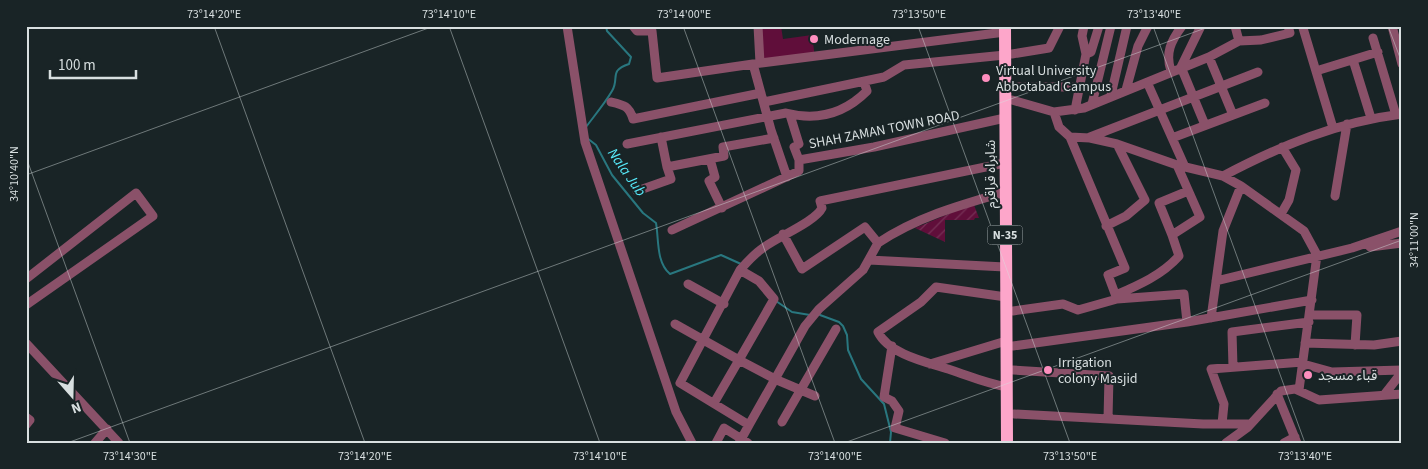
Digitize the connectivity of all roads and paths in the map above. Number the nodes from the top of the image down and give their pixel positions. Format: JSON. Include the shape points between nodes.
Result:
{"nodes":[{"id":1,"x":567,"y":26,"type":"edge"},
{"id":2,"x":633,"y":26,"type":"edge"},
{"id":3,"x":758,"y":26,"type":"edge"},
{"id":4,"x":1060,"y":26,"type":"edge"},
{"id":5,"x":1084,"y":26,"type":"edge"},
{"id":6,"x":1099,"y":26,"type":"edge"},
{"id":7,"x":1111,"y":26,"type":"edge"},
{"id":8,"x":1127,"y":26,"type":"edge"},
{"id":9,"x":1148,"y":26,"type":"edge"},
{"id":10,"x":1182,"y":26,"type":"edge"},
{"id":11,"x":1201,"y":26,"type":"edge"},
{"id":12,"x":1235,"y":26,"type":"edge"},
{"id":13,"x":1279,"y":26,"type":"edge"},
{"id":14,"x":1392,"y":26,"type":"edge"},
{"id":15,"x":1307,"y":27,"type":"edge"},
{"id":16,"x":1287,"y":32,"type":"edge"},
{"id":17,"x":1374,"y":38,"type":"dead end"},
{"id":18,"x":1008,"y":40,"type":"edge"},
{"id":19,"x":1239,"y":41,"type":"junction"},
{"id":20,"x":1378,"y":52,"type":"junction"},
{"id":21,"x":1086,"y":54,"type":"junction"},
{"id":22,"x":1209,"y":57,"type":"junction"},
{"id":23,"x":1353,"y":60,"type":"junction"},
{"id":24,"x":757,"y":63,"type":"junction"},
{"id":25,"x":1402,"y":64,"type":"edge"},
{"id":26,"x":1181,"y":67,"type":"junction"},
{"id":27,"x":1171,"y":70,"type":"junction"},
{"id":28,"x":1316,"y":71,"type":"junction"},
{"id":29,"x":1258,"y":72,"type":"dead end"},
{"id":30,"x":864,"y":82,"type":"junction"},
{"id":31,"x":1147,"y":82,"type":"junction"},
{"id":32,"x":1221,"y":86,"type":"junction"},
{"id":33,"x":1079,"y":87,"type":"junction"},
{"id":34,"x":1126,"y":90,"type":"junction"},
{"id":35,"x":1012,"y":93,"type":"junction"},
{"id":36,"x":1111,"y":95,"type":"junction"},
{"id":37,"x":1193,"y":97,"type":"junction"},
{"id":38,"x":763,"y":98,"type":"junction"},
{"id":39,"x":611,"y":102,"type":"dead end"},
{"id":40,"x":1265,"y":103,"type":"dead end"},
{"id":41,"x":1092,"y":104,"type":"junction"},
{"id":42,"x":1075,"y":110,"type":"junction"},
{"id":43,"x":1160,"y":110,"type":"junction"},
{"id":44,"x":1054,"y":112,"type":"junction"},
{"id":45,"x":790,"y":114,"type":"junction"},
{"id":46,"x":1232,"y":115,"type":"junction"},
{"id":47,"x":1399,"y":115,"type":"edge"},
{"id":48,"x":768,"y":118,"type":"junction"},
{"id":49,"x":1005,"y":118,"type":"junction"},
{"id":50,"x":1370,"y":118,"type":"junction"},
{"id":51,"x":1347,"y":124,"type":"junction"},
{"id":52,"x":1205,"y":125,"type":"junction"},
{"id":53,"x":1333,"y":128,"type":"junction"},
{"id":54,"x":1070,"y":137,"type":"junction"},
{"id":55,"x":661,"y":138,"type":"junction"},
{"id":56,"x":774,"y":138,"type":"junction"},
{"id":57,"x":1090,"y":138,"type":"junction"},
{"id":58,"x":1172,"y":138,"type":"junction"},
{"id":59,"x":627,"y":144,"type":"dead end"},
{"id":60,"x":1117,"y":144,"type":"junction"},
{"id":61,"x":1282,"y":147,"type":"junction"},
{"id":62,"x":710,"y":159,"type":"junction"},
{"id":63,"x":799,"y":160,"type":"junction"},
{"id":64,"x":1005,"y":163,"type":"junction"},
{"id":65,"x":1181,"y":166,"type":"junction"},
{"id":66,"x":667,"y":167,"type":"junction"},
{"id":67,"x":1223,"y":176,"type":"junction"},
{"id":68,"x":787,"y":177,"type":"junction"},
{"id":69,"x":1241,"y":186,"type":"junction"},
{"id":70,"x":637,"y":191,"type":"dead end"},
{"id":71,"x":1188,"y":191,"type":"junction"},
{"id":72,"x":1005,"y":192,"type":"junction"},
{"id":73,"x":1335,"y":196,"type":"dead end"},
{"id":74,"x":722,"y":208,"type":"junction"},
{"id":75,"x":1281,"y":214,"type":"junction"},
{"id":76,"x":1106,"y":226,"type":"junction"},
{"id":77,"x":672,"y":230,"type":"dead end"},
{"id":78,"x":1402,"y":231,"type":"edge"},
{"id":79,"x":783,"y":234,"type":"junction"},
{"id":80,"x":1172,"y":235,"type":"junction"},
{"id":81,"x":878,"y":243,"type":"junction"},
{"id":82,"x":1402,"y":243,"type":"edge"},
{"id":83,"x":1352,"y":248,"type":"junction"},
{"id":84,"x":1317,"y":255,"type":"junction"},
{"id":85,"x":869,"y":260,"type":"junction"},
{"id":86,"x":1005,"y":267,"type":"junction"},
{"id":87,"x":740,"y":270,"type":"junction"},
{"id":88,"x":26,"y":279,"type":"edge"},
{"id":89,"x":1216,"y":280,"type":"junction"},
{"id":90,"x":688,"y":284,"type":"dead end"},
{"id":91,"x":1006,"y":297,"type":"junction"},
{"id":92,"x":1116,"y":297,"type":"junction"},
{"id":93,"x":1312,"y":300,"type":"junction"},
{"id":94,"x":724,"y":304,"type":"junction"},
{"id":95,"x":26,"y":305,"type":"edge"},
{"id":96,"x":1013,"y":311,"type":"junction"},
{"id":97,"x":1211,"y":318,"type":"junction"},
{"id":98,"x":1309,"y":319,"type":"junction"},
{"id":99,"x":1187,"y":322,"type":"junction"},
{"id":100,"x":675,"y":324,"type":"dead end"},
{"id":101,"x":836,"y":329,"type":"dead end"},
{"id":102,"x":703,"y":341,"type":"junction"},
{"id":103,"x":1402,"y":341,"type":"edge"},
{"id":104,"x":26,"y":343,"type":"edge"},
{"id":105,"x":1305,"y":343,"type":"junction"},
{"id":106,"x":1010,"y":344,"type":"junction"},
{"id":107,"x":1356,"y":345,"type":"junction"},
{"id":108,"x":892,"y":346,"type":"junction"},
{"id":109,"x":739,"y":360,"type":"junction"},
{"id":110,"x":1303,"y":363,"type":"junction"},
{"id":111,"x":929,"y":364,"type":"junction"},
{"id":112,"x":1233,"y":366,"type":"junction"},
{"id":113,"x":1013,"y":370,"type":"junction"},
{"id":114,"x":1402,"y":371,"type":"edge"},
{"id":115,"x":775,"y":379,"type":"junction"},
{"id":116,"x":1007,"y":387,"type":"junction"},
{"id":117,"x":1299,"y":390,"type":"junction"},
{"id":118,"x":802,"y":391,"type":"junction"},
{"id":119,"x":1277,"y":394,"type":"junction"},
{"id":120,"x":1402,"y":394,"type":"edge"},
{"id":121,"x":1384,"y":395,"type":"junction"},
{"id":122,"x":815,"y":396,"type":"dead end"},
{"id":123,"x":714,"y":403,"type":"junction"},
{"id":124,"x":1014,"y":414,"type":"junction"},
{"id":125,"x":26,"y":417,"type":"edge"},
{"id":126,"x":1108,"y":419,"type":"junction"},
{"id":127,"x":782,"y":422,"type":"dead end"},
{"id":128,"x":26,"y":424,"type":"edge"},
{"id":129,"x":1222,"y":424,"type":"junction"},
{"id":130,"x":1250,"y":424,"type":"junction"},
{"id":131,"x":750,"y":425,"type":"junction"},
{"id":132,"x":107,"y":429,"type":"junction"},
{"id":133,"x":1296,"y":440,"type":"edge"},
{"id":134,"x":743,"y":441,"type":"edge"},
{"id":135,"x":95,"y":443,"type":"edge"},
{"id":136,"x":120,"y":443,"type":"edge"},
{"id":137,"x":692,"y":443,"type":"edge"},
{"id":138,"x":716,"y":443,"type":"edge"},
{"id":139,"x":945,"y":443,"type":"edge"},
{"id":140,"x":1008,"y":443,"type":"edge"},
{"id":141,"x":1014,"y":443,"type":"edge"},
{"id":142,"x":1226,"y":443,"type":"edge"},
{"id":143,"x":1284,"y":443,"type":"edge"}],
"edges":[{"from":1,"to":137,"type":"street","via":[[579,114],[592,167],[676,412]]},
{"from":2,"to":24,"type":"street","via":[[637,31],[652,31],[656,78]]},
{"from":3,"to":24,"type":"street"},
{"from":4,"to":18,"type":"street","via":[[1048,48]]},
{"from":5,"to":21,"type":"street","via":[[1082,36]]},
{"from":6,"to":21,"type":"street","via":[[1091,52]]},
{"from":7,"to":41,"type":"street"},
{"from":8,"to":36,"type":"street"},
{"from":9,"to":34,"type":"street","via":[[1138,46]]},
{"from":10,"to":27,"type":"street","via":[[1172,40],[1167,58]]},
{"from":11,"to":26,"type":"street"},
{"from":12,"to":19,"type":"street"},
{"from":13,"to":16,"type":"street"},
{"from":14,"to":25,"type":"street"},
{"from":15,"to":16,"type":"street"},
{"from":15,"to":28,"type":"street"},
{"from":16,"to":19,"type":"street"},
{"from":17,"to":20,"type":"street"},
{"from":18,"to":24,"type":"street"},
{"from":18,"to":30,"type":"street","via":[[904,65],[884,78]]},
{"from":18,"to":35,"type":"highway","name":"شاہراہ قراقرم","number":"N-35"},
{"from":18,"to":49,"type":"highway","name":"شاہراہ قراقرم","number":"N-35"},
{"from":19,"to":22,"type":"street"},
{"from":20,"to":23,"type":"street"},
{"from":20,"to":47,"type":"street"},
{"from":21,"to":33,"type":"street"},
{"from":22,"to":26,"type":"street"},
{"from":22,"to":32,"type":"street"},
{"from":23,"to":28,"type":"street"},
{"from":23,"to":50,"type":"street"},
{"from":24,"to":38,"type":"street"},
{"from":26,"to":27,"type":"street"},
{"from":26,"to":37,"type":"street"},
{"from":27,"to":31,"type":"street"},
{"from":28,"to":53,"type":"street"},
{"from":29,"to":32,"type":"street"},
{"from":30,"to":38,"type":"street"},
{"from":30,"to":45,"type":"street","via":[[867,91],[843,110],[822,116]]},
{"from":31,"to":34,"type":"street"},
{"from":31,"to":43,"type":"street"},
{"from":32,"to":37,"type":"street"},
{"from":32,"to":46,"type":"street"},
{"from":33,"to":35,"type":"street"},
{"from":33,"to":42,"type":"street"},
{"from":34,"to":36,"type":"street"},
{"from":35,"to":44,"type":"street"},
{"from":35,"to":96,"type":"highway","name":"شاہراہ قراقرم","number":"N-35"},
{"from":36,"to":41,"type":"street"},
{"from":37,"to":43,"type":"street"},
{"from":37,"to":52,"type":"street"},
{"from":38,"to":39,"type":"street","via":[[633,119],[624,105]]},
{"from":38,"to":48,"type":"street"},
{"from":40,"to":46,"type":"street"},
{"from":41,"to":42,"type":"street"},
{"from":42,"to":44,"type":"street"},
{"from":43,"to":57,"type":"street"},
{"from":43,"to":58,"type":"street"},
{"from":44,"to":54,"type":"street","via":[[1059,127]]},
{"from":45,"to":48,"type":"street"},
{"from":45,"to":63,"type":"street","via":[[799,144],[794,147]]},
{"from":46,"to":52,"type":"street"},
{"from":47,"to":50,"type":"street"},
{"from":48,"to":55,"type":"street"},
{"from":48,"to":56,"type":"street"},
{"from":49,"to":63,"type":"street","name":"SHAH ZAMAN TOWN ROAD"},
{"from":49,"to":64,"type":"highway","name":"شاہراہ قراقرم","number":"N-35"},
{"from":50,"to":51,"type":"street"},
{"from":51,"to":53,"type":"street"},
{"from":51,"to":73,"type":"street"},
{"from":52,"to":58,"type":"street"},
{"from":53,"to":61,"type":"street"},
{"from":54,"to":57,"type":"street"},
{"from":54,"to":76,"type":"street"},
{"from":55,"to":59,"type":"street"},
{"from":55,"to":66,"type":"street"},
{"from":56,"to":62,"type":"street","via":[[724,147],[724,156]]},
{"from":56,"to":68,"type":"street"},
{"from":57,"to":60,"type":"street"},
{"from":58,"to":65,"type":"street"},
{"from":60,"to":65,"type":"street"},
{"from":60,"to":76,"type":"street","via":[[1145,200],[1126,216]]},
{"from":61,"to":67,"type":"street"},
{"from":61,"to":75,"type":"street","via":[[1296,170],[1289,200]]},
{"from":62,"to":66,"type":"street"},
{"from":62,"to":74,"type":"street","via":[[715,178],[709,181]]},
{"from":63,"to":68,"type":"street","name":"SHAH ZAMAN TOWN ROAD","via":[[799,171]]},
{"from":64,"to":72,"type":"highway","name":"شاہراہ قراقرم","number":"N-35"},
{"from":64,"to":79,"type":"street","via":[[820,202],[819,214]]},
{"from":65,"to":67,"type":"street"},
{"from":65,"to":71,"type":"street"},
{"from":66,"to":70,"type":"street","via":[[671,179]]},
{"from":67,"to":69,"type":"street"},
{"from":68,"to":74,"type":"street","name":"SHAH ZAMAN TOWN ROAD"},
{"from":69,"to":75,"type":"street"},
{"from":69,"to":89,"type":"street","via":[[1223,231]]},
{"from":71,"to":80,"type":"street","via":[[1200,217]]},
{"from":71,"to":80,"type":"street","via":[[1159,203]]},
{"from":72,"to":81,"type":"street","via":[[946,209]]},
{"from":72,"to":86,"type":"highway","name":"شاہراہ قراقرم","number":"N-35"},
{"from":74,"to":77,"type":"street","name":"SHAH ZAMAN TOWN ROAD"},
{"from":75,"to":84,"type":"street","via":[[1304,231]]},
{"from":76,"to":92,"type":"street","via":[[1125,268],[1108,275]]},
{"from":78,"to":83,"type":"street"},
{"from":79,"to":81,"type":"street","via":[[802,269],[865,227]]},
{"from":79,"to":87,"type":"street","via":[[754,255]]},
{"from":80,"to":92,"type":"street","via":[[1179,256],[1171,265]]},
{"from":81,"to":85,"type":"street"},
{"from":82,"to":83,"type":"street"},
{"from":83,"to":84,"type":"street"},
{"from":84,"to":89,"type":"street"},
{"from":84,"to":93,"type":"street"},
{"from":85,"to":86,"type":"street"},
{"from":85,"to":115,"type":"street","via":[[863,270],[815,315]]},
{"from":86,"to":91,"type":"highway","name":"شاہراہ قراقرم","number":"N-35"},
{"from":87,"to":94,"type":"street"},
{"from":87,"to":109,"type":"street","via":[[759,281],[774,299]]},
{"from":88,"to":95,"type":"street","via":[[136,193],[153,216]]},
{"from":89,"to":97,"type":"street"},
{"from":90,"to":94,"type":"street"},
{"from":91,"to":106,"type":"highway","name":"شاہراہ قراقرم","number":"N-35"},
{"from":91,"to":108,"type":"street","via":[[936,287],[878,332],[881,339]]},
{"from":92,"to":96,"type":"street","via":[[1078,310],[1063,304]]},
{"from":92,"to":99,"type":"street","via":[[1184,294]]},
{"from":93,"to":97,"type":"street"},
{"from":93,"to":98,"type":"street"},
{"from":94,"to":102,"type":"street"},
{"from":96,"to":106,"type":"highway","name":"شاہراہ قراقرم","number":"N-35"},
{"from":97,"to":99,"type":"street"},
{"from":98,"to":105,"type":"street"},
{"from":98,"to":107,"type":"street","via":[[1357,315]]},
{"from":98,"to":112,"type":"street","via":[[1232,332]]},
{"from":99,"to":106,"type":"street"},
{"from":100,"to":102,"type":"street"},
{"from":101,"to":118,"type":"street"},
{"from":102,"to":109,"type":"street"},
{"from":102,"to":123,"type":"street","via":[[680,383]]},
{"from":103,"to":107,"type":"street"},
{"from":104,"to":132,"type":"street"},
{"from":105,"to":107,"type":"street"},
{"from":105,"to":110,"type":"street"},
{"from":106,"to":111,"type":"street"},
{"from":106,"to":113,"type":"highway","name":"شاہراہ قراقرم","number":"N-35"},
{"from":106,"to":116,"type":"highway","name":"شاہراہ قراقرم","number":"N-35"},
{"from":108,"to":111,"type":"street"},
{"from":108,"to":139,"type":"street","via":[[884,397],[899,410],[895,428]]},
{"from":109,"to":115,"type":"street"},
{"from":109,"to":123,"type":"street"},
{"from":110,"to":112,"type":"street"},
{"from":110,"to":114,"type":"street","via":[[1332,372]]},
{"from":110,"to":117,"type":"street"},
{"from":111,"to":116,"type":"street","via":[[981,382]]},
{"from":112,"to":129,"type":"street","via":[[1212,369],[1224,404]]},
{"from":113,"to":124,"type":"highway","name":"شاہراہ قراقرم","number":"N-35"},
{"from":113,"to":126,"type":"street","via":[[1109,376]]},
{"from":114,"to":121,"type":"street"},
{"from":115,"to":118,"type":"street"},
{"from":115,"to":131,"type":"street"},
{"from":116,"to":140,"type":"highway","name":"شاہراہ قراقرم","number":"N-35"},
{"from":117,"to":119,"type":"street","via":[[1291,388]]},
{"from":117,"to":121,"type":"street","via":[[1319,400]]},
{"from":118,"to":122,"type":"street"},
{"from":118,"to":127,"type":"street"},
{"from":119,"to":130,"type":"street"},
{"from":119,"to":133,"type":"street"},
{"from":120,"to":121,"type":"street"},
{"from":123,"to":131,"type":"street"},
{"from":124,"to":126,"type":"street"},
{"from":124,"to":141,"type":"highway","name":"شاہراہ قراقرم","number":"N-35"},
{"from":125,"to":128,"type":"street","via":[[30,420]]},
{"from":126,"to":129,"type":"street"},
{"from":129,"to":130,"type":"street"},
{"from":130,"to":142,"type":"street"},
{"from":131,"to":134,"type":"street"},
{"from":132,"to":135,"type":"street"},
{"from":132,"to":136,"type":"street"},
{"from":133,"to":143,"type":"street"},
{"from":134,"to":138,"type":"street","via":[[724,428]]}]}
